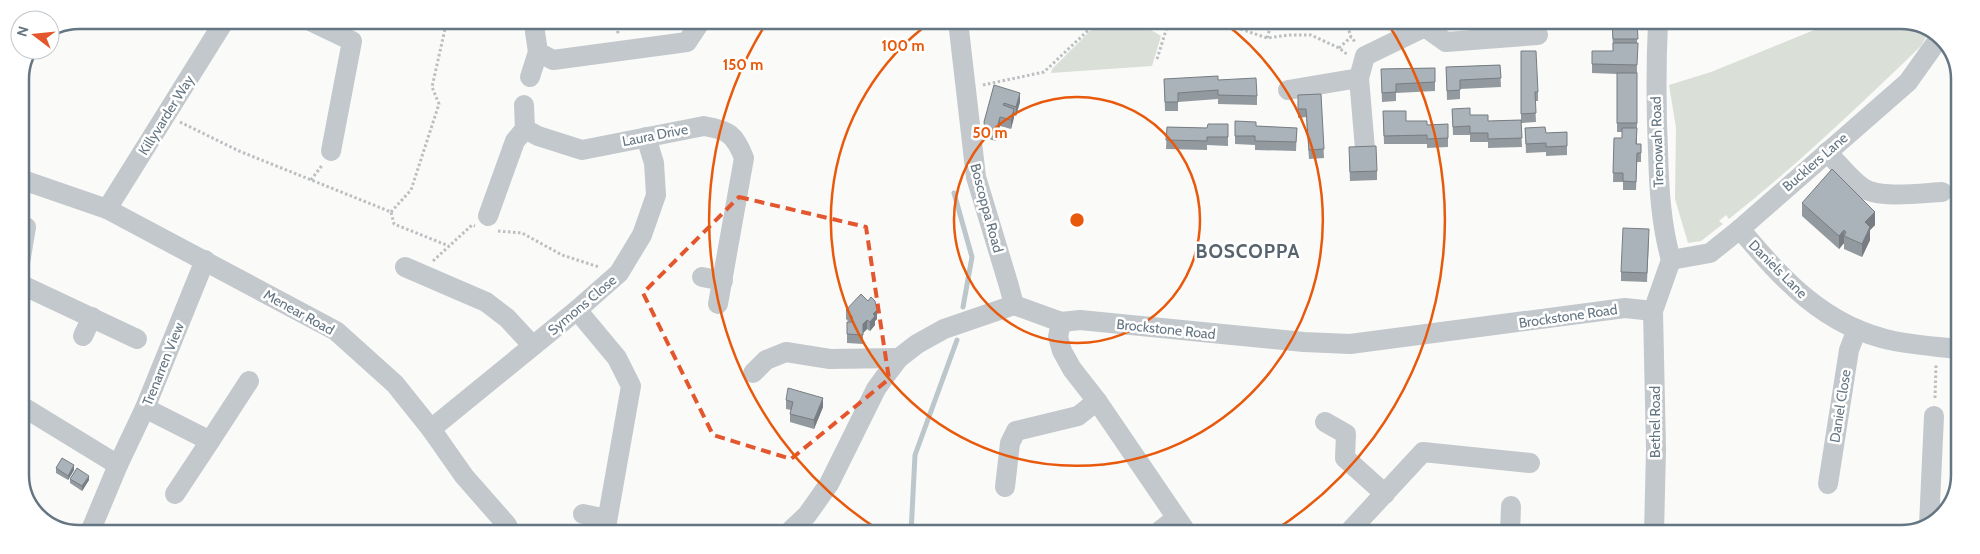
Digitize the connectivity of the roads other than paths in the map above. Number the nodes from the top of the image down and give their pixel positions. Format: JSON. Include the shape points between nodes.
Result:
{"nodes":[{"id":1,"x":219,"y":29,"type":"edge"},
{"id":2,"x":327,"y":29,"type":"edge"},
{"id":3,"x":535,"y":29,"type":"edge"},
{"id":4,"x":695,"y":29,"type":"edge"},
{"id":5,"x":959,"y":29,"type":"edge"},
{"id":6,"x":1417,"y":29,"type":"edge"},
{"id":7,"x":1432,"y":29,"type":"edge"},
{"id":8,"x":1658,"y":29,"type":"edge"},
{"id":9,"x":1538,"y":35,"type":"dead end"},
{"id":10,"x":1936,"y":43,"type":"edge"},
{"id":11,"x":538,"y":52,"type":"junction"},
{"id":12,"x":530,"y":77,"type":"dead end"},
{"id":13,"x":1359,"y":78,"type":"junction"},
{"id":14,"x":1288,"y":90,"type":"dead end"},
{"id":15,"x":524,"y":105,"type":"dead end"},
{"id":16,"x":525,"y":129,"type":"junction"},
{"id":17,"x":646,"y":138,"type":"junction"},
{"id":18,"x":1365,"y":149,"type":"edge"},
{"id":19,"x":332,"y":151,"type":"dead end"},
{"id":20,"x":1827,"y":152,"type":"junction"},
{"id":21,"x":29,"y":182,"type":"edge"},
{"id":22,"x":1942,"y":192,"type":"dead end"},
{"id":23,"x":107,"y":209,"type":"junction"},
{"id":24,"x":486,"y":225,"type":"road end"},
{"id":25,"x":1740,"y":229,"type":"junction"},
{"id":26,"x":205,"y":260,"type":"junction"},
{"id":27,"x":1671,"y":260,"type":"junction"},
{"id":28,"x":412,"y":270,"type":"road end"},
{"id":29,"x":702,"y":277,"type":"dead end"},
{"id":30,"x":723,"y":281,"type":"junction"},
{"id":31,"x":29,"y":288,"type":"edge"},
{"id":32,"x":718,"y":304,"type":"dead end"},
{"id":33,"x":1014,"y":305,"type":"junction"},
{"id":34,"x":578,"y":310,"type":"junction"},
{"id":35,"x":1653,"y":311,"type":"junction"},
{"id":36,"x":92,"y":317,"type":"junction"},
{"id":37,"x":1060,"y":322,"type":"junction"},
{"id":38,"x":1857,"y":328,"type":"junction"},
{"id":39,"x":83,"y":336,"type":"dead end"},
{"id":40,"x":137,"y":339,"type":"dead end"},
{"id":41,"x":533,"y":346,"type":"junction"},
{"id":42,"x":1951,"y":348,"type":"edge"},
{"id":43,"x":899,"y":358,"type":"junction"},
{"id":44,"x":753,"y":373,"type":"dead end"},
{"id":45,"x":249,"y":381,"type":"dead end"},
{"id":46,"x":1097,"y":401,"type":"junction"},
{"id":47,"x":145,"y":408,"type":"junction"},
{"id":48,"x":29,"y":411,"type":"edge"},
{"id":49,"x":1934,"y":416,"type":"road end"},
{"id":50,"x":1325,"y":422,"type":"dead end"},
{"id":51,"x":431,"y":429,"type":"junction"},
{"id":52,"x":210,"y":441,"type":"junction"},
{"id":53,"x":1530,"y":463,"type":"dead end"},
{"id":54,"x":118,"y":465,"type":"junction"},
{"id":55,"x":1828,"y":484,"type":"dead end"},
{"id":56,"x":1005,"y":487,"type":"dead end"},
{"id":57,"x":176,"y":494,"type":"dead end"},
{"id":58,"x":1385,"y":494,"type":"junction"},
{"id":59,"x":584,"y":514,"type":"dead end"},
{"id":60,"x":1929,"y":517,"type":"edge"},
{"id":61,"x":93,"y":525,"type":"edge"},
{"id":62,"x":506,"y":525,"type":"edge"},
{"id":63,"x":604,"y":525,"type":"edge"},
{"id":64,"x":606,"y":525,"type":"edge"},
{"id":65,"x":796,"y":525,"type":"edge"},
{"id":66,"x":1182,"y":525,"type":"edge"},
{"id":67,"x":1356,"y":525,"type":"edge"},
{"id":68,"x":1654,"y":525,"type":"edge"}],
"edges":[{"from":1,"to":23,"type":"street","name":"Killyvarder Way"},
{"from":2,"to":19,"type":"street","via":[[352,41]]},
{"from":3,"to":11,"type":"street"},
{"from":4,"to":11,"type":"street","via":[[686,42],[553,60]]},
{"from":5,"to":33,"type":"street","name":"Boscoppa Road","via":[[976,177]]},
{"from":6,"to":13,"type":"street","via":[[1365,56]]},
{"from":7,"to":9,"type":"street","via":[[1446,42]]},
{"from":8,"to":27,"type":"street","name":"Trenowah Road","via":[[1655,85],[1660,204]]},
{"from":10,"to":20,"type":"street","name":"Bucklers Lane","via":[[1908,82]]},
{"from":11,"to":12,"type":"street"},
{"from":13,"to":14,"type":"street"},
{"from":13,"to":18,"type":"street"},
{"from":15,"to":16,"type":"street"},
{"from":16,"to":17,"type":"street","name":"Laura Drive","via":[[582,150]]},
{"from":16,"to":24,"type":"street","via":[[515,141]]},
{"from":17,"to":30,"type":"street","name":"Laura Drive","via":[[704,126],[720,129],[738,141],[744,158]]},
{"from":17,"to":34,"type":"street","name":"Symons Close","via":[[654,163],[656,195],[642,235],[619,273]]},
{"from":20,"to":22,"type":"street","via":[[1865,189],[1885,194]]},
{"from":20,"to":25,"type":"street","name":"Bucklers Lane"},
{"from":21,"to":23,"type":"street","name":"Menear Road"},
{"from":23,"to":26,"type":"street","name":"Menear Road"},
{"from":25,"to":27,"type":"street","name":"Bucklers Lane","via":[[1710,253]]},
{"from":25,"to":38,"type":"street","name":"Daniels Lane","via":[[1796,290],[1818,308]]},
{"from":26,"to":47,"type":"street","name":"Trenarren View"},
{"from":26,"to":51,"type":"street","name":"Menear Road","via":[[336,331],[395,384]]},
{"from":27,"to":35,"type":"street"},
{"from":28,"to":41,"type":"street","via":[[486,302],[507,318]]},
{"from":29,"to":30,"type":"street"},
{"from":30,"to":32,"type":"street","name":"Laura Drive"},
{"from":31,"to":36,"type":"street"},
{"from":33,"to":37,"type":"street","name":"Brockstone Road"},
{"from":33,"to":43,"type":"street","via":[[944,329]]},
{"from":34,"to":41,"type":"street","name":"Symons Close"},
{"from":34,"to":64,"type":"street","via":[[618,358],[630,386]]},
{"from":35,"to":37,"type":"street","name":"Brockstone Road","via":[[1625,308],[1350,344],[1080,320]]},
{"from":35,"to":68,"type":"street","name":"Bethel Road"},
{"from":36,"to":39,"type":"street"},
{"from":36,"to":40,"type":"street"},
{"from":37,"to":46,"type":"street","via":[[1058,337],[1062,351]]},
{"from":38,"to":42,"type":"street","name":"Daniels Lane","via":[[1893,341]]},
{"from":38,"to":55,"type":"street","name":"Daniel Close","via":[[1849,350]]},
{"from":41,"to":51,"type":"street","name":"Symons Close"},
{"from":43,"to":44,"type":"street","via":[[830,359],[786,352],[766,360]]},
{"from":43,"to":65,"type":"street","via":[[876,389],[829,484]]},
{"from":45,"to":52,"type":"street"},
{"from":46,"to":56,"type":"street","via":[[1078,416],[1016,431],[1010,443]]},
{"from":46,"to":66,"type":"street"},
{"from":47,"to":52,"type":"street"},
{"from":47,"to":54,"type":"street","name":"Trenarren View"},
{"from":48,"to":54,"type":"street"},
{"from":49,"to":60,"type":"street"},
{"from":50,"to":58,"type":"street","via":[[1346,434],[1345,458]]},
{"from":51,"to":62,"type":"street","name":"Menear Road","via":[[464,476]]},
{"from":52,"to":57,"type":"street"},
{"from":53,"to":58,"type":"street","via":[[1423,452]]},
{"from":54,"to":61,"type":"street","name":"Trenarren View"},
{"from":58,"to":67,"type":"street"},
{"from":59,"to":63,"type":"street"}]}
